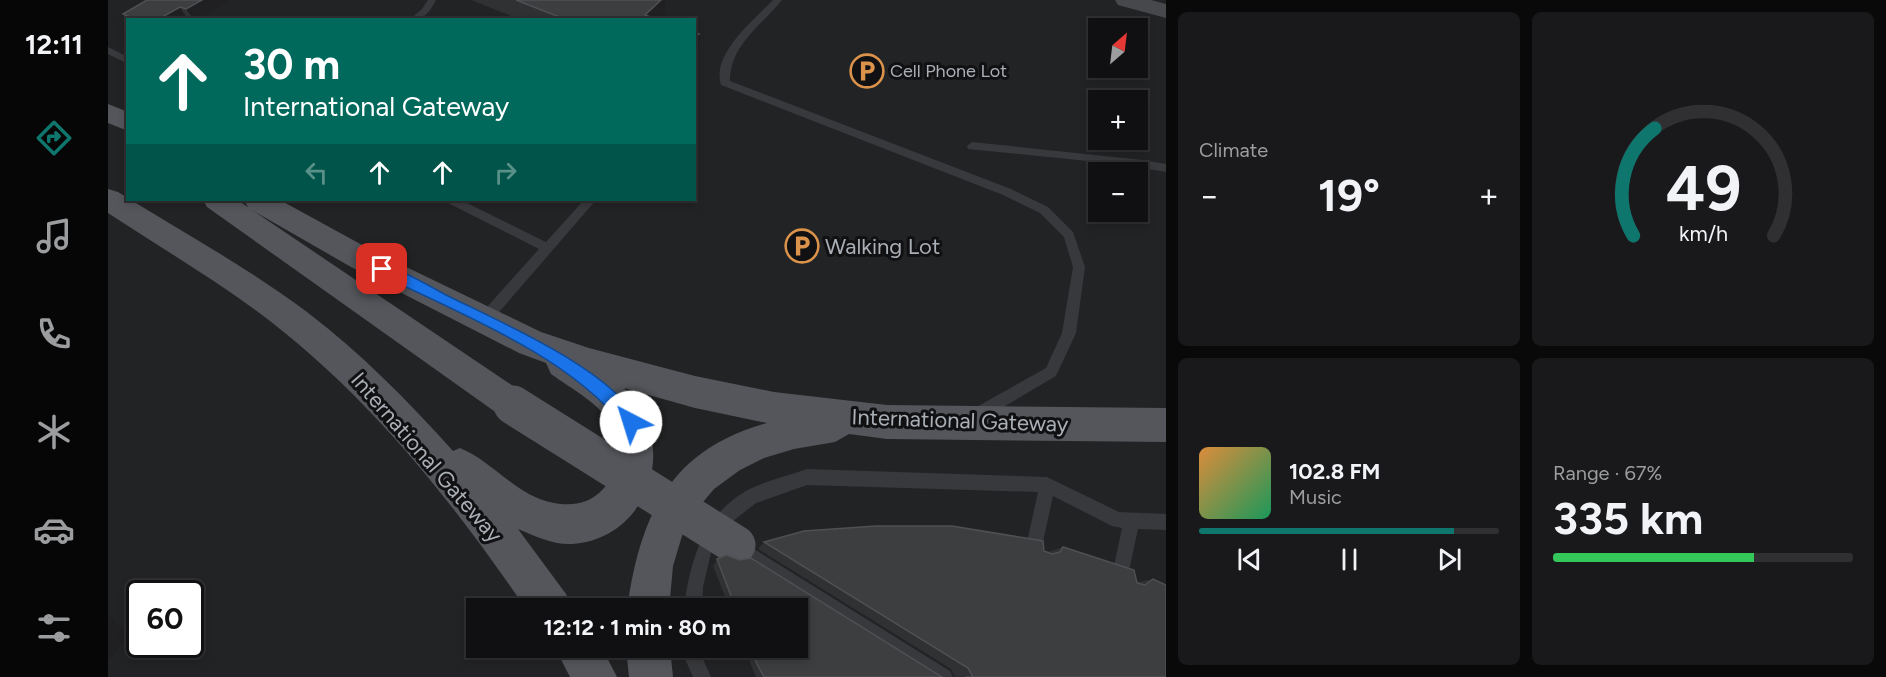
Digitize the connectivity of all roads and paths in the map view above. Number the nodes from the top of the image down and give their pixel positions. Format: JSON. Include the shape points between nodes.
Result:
{"nodes":[{"id":1,"x":432,"y":0,"type":"edge"},
{"id":2,"x":778,"y":0,"type":"edge"},
{"id":3,"x":1126,"y":0,"type":"edge"},
{"id":4,"x":1166,"y":11,"type":"edge"},
{"id":5,"x":416,"y":18,"type":"edge"},
{"id":6,"x":108,"y":50,"type":"edge"},
{"id":7,"x":126,"y":60,"type":"edge"},
{"id":8,"x":972,"y":146,"type":"dead end"},
{"id":9,"x":1166,"y":168,"type":"edge"},
{"id":10,"x":108,"y":200,"type":"edge"},
{"id":11,"x":218,"y":201,"type":"edge"},
{"id":12,"x":260,"y":201,"type":"edge"},
{"id":13,"x":454,"y":201,"type":"edge"},
{"id":14,"x":589,"y":201,"type":"edge"},
{"id":15,"x":547,"y":248,"type":"junction"},
{"id":16,"x":483,"y":321,"type":"junction"},
{"id":17,"x":531,"y":344,"type":"junction"},
{"id":18,"x":353,"y":371,"type":"junction"},
{"id":19,"x":887,"y":422,"type":"junction"},
{"id":20,"x":961,"y":424,"type":"junction"},
{"id":21,"x":1165,"y":425,"type":"edge"},
{"id":22,"x":1047,"y":485,"type":"junction"},
{"id":23,"x":1132,"y":520,"type":"junction"},
{"id":24,"x":1166,"y":522,"type":"edge"},
{"id":25,"x":736,"y":545,"type":"joint"},
{"id":26,"x":1033,"y":551,"type":"edge"},
{"id":27,"x":1119,"y":580,"type":"edge"},
{"id":28,"x":543,"y":598,"type":"edge"},
{"id":29,"x":649,"y":598,"type":"edge"},
{"id":30,"x":694,"y":598,"type":"edge"},
{"id":31,"x":584,"y":658,"type":"edge"},
{"id":32,"x":590,"y":658,"type":"edge"},
{"id":33,"x":649,"y":658,"type":"edge"},
{"id":34,"x":693,"y":658,"type":"edge"},
{"id":35,"x":595,"y":677,"type":"edge"},
{"id":36,"x":613,"y":677,"type":"edge"},
{"id":37,"x":651,"y":677,"type":"edge"},
{"id":38,"x":702,"y":677,"type":"edge"},
{"id":39,"x":944,"y":677,"type":"edge"}],
"edges":[{"from":1,"to":5,"type":"lane"},
{"from":2,"to":20,"type":"lane","via":[[729,54],[723,70],[726,83],[979,181],[1044,210],[1069,235],[1079,267],[1069,333],[1051,372]]},
{"from":3,"to":4,"type":"street"},
{"from":6,"to":7,"type":"lane"},
{"from":8,"to":9,"type":"lane"},
{"from":10,"to":18,"type":"main road","name":"International Gateway","via":[[286,315]]},
{"from":11,"to":25,"type":"main road","bridge":true,"via":[[513,405]]},
{"from":12,"to":16,"type":"main road","name":"International Gateway"},
{"from":13,"to":15,"type":"lane"},
{"from":14,"to":15,"type":"lane"},
{"from":15,"to":16,"type":"lane"},
{"from":16,"to":17,"type":"main road","name":"International Gateway"},
{"from":17,"to":18,"type":"main road","via":[[613,401],[626,414],[634,431],[637,452],[630,482],[603,514],[587,522],[542,520],[514,507],[476,480]]},
{"from":17,"to":19,"type":"main road","name":"International Gateway","via":[[734,401]]},
{"from":18,"to":28,"type":"main road","name":"International Gateway","via":[[469,498]]},
{"from":19,"to":20,"type":"main road","name":"International Gateway"},
{"from":19,"to":29,"type":"main road","via":[[854,422],[799,431],[741,448],[716,462],[685,492],[669,518],[653,566]]},
{"from":20,"to":21,"type":"main road","name":"International Gateway"},
{"from":22,"to":23,"type":"lane","via":[[1118,520]]},
{"from":22,"to":26,"type":"lane"},
{"from":22,"to":30,"type":"lane","via":[[807,477],[751,497],[727,515],[704,550]]},
{"from":23,"to":24,"type":"lane"},
{"from":23,"to":27,"type":"lane"},
{"from":25,"to":39,"type":"lane"},
{"from":31,"to":35,"type":"main road"},
{"from":32,"to":36,"type":"lane"},
{"from":33,"to":37,"type":"main road"},
{"from":34,"to":38,"type":"lane"}]}
